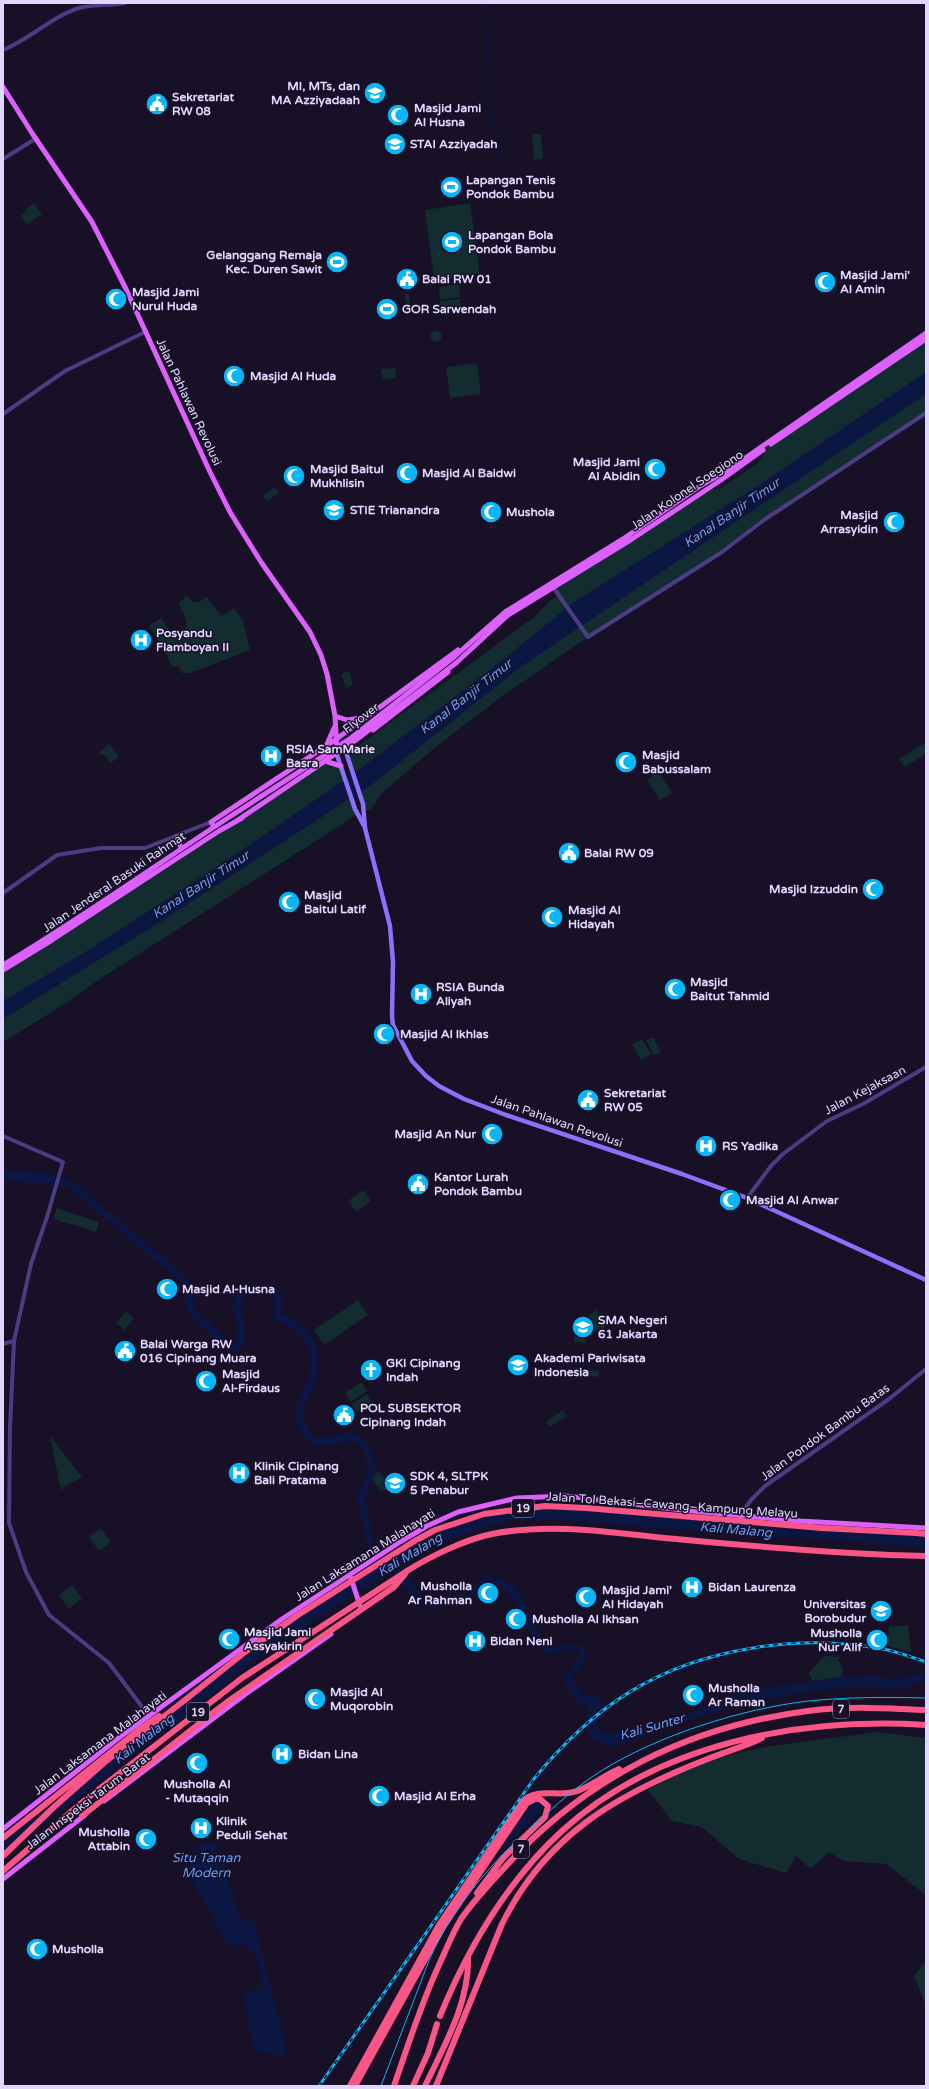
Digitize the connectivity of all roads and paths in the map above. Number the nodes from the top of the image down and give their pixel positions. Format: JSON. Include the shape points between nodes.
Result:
{"nodes":[{"id":1,"x":125,"y":3,"type":"edge"},
{"id":2,"x":3,"y":50,"type":"edge"},
{"id":3,"x":3,"y":87,"type":"edge"},
{"id":4,"x":35,"y":139,"type":"junction"},
{"id":5,"x":3,"y":159,"type":"edge"},
{"id":6,"x":145,"y":332,"type":"junction"},
{"id":7,"x":926,"y":333,"type":"edge"},
{"id":8,"x":926,"y":339,"type":"edge"},
{"id":9,"x":926,"y":412,"type":"edge"},
{"id":10,"x":3,"y":414,"type":"edge"},
{"id":11,"x":553,"y":587,"type":"junction"},
{"id":12,"x":469,"y":644,"type":"junction"},
{"id":13,"x":454,"y":657,"type":"joint"},
{"id":14,"x":463,"y":659,"type":"junction"},
{"id":15,"x":456,"y":663,"type":"joint"},
{"id":16,"x":335,"y":716,"type":"junction"},
{"id":17,"x":367,"y":716,"type":"junction"},
{"id":18,"x":369,"y":732,"type":"junction"},
{"id":19,"x":337,"y":737,"type":"junction"},
{"id":20,"x":343,"y":742,"type":"junction"},
{"id":21,"x":351,"y":745,"type":"junction"},
{"id":22,"x":325,"y":746,"type":"junction"},
{"id":23,"x":345,"y":749,"type":"junction"},
{"id":24,"x":337,"y":755,"type":"junction"},
{"id":25,"x":328,"y":762,"type":"junction"},
{"id":26,"x":341,"y":768,"type":"junction"},
{"id":27,"x":290,"y":770,"type":"junction"},
{"id":28,"x":314,"y":771,"type":"junction"},
{"id":29,"x":234,"y":814,"type":"joint"},
{"id":30,"x":238,"y":820,"type":"joint"},
{"id":31,"x":212,"y":825,"type":"junction"},
{"id":32,"x":365,"y":828,"type":"junction"},
{"id":33,"x":219,"y":831,"type":"junction"},
{"id":34,"x":177,"y":837,"type":"junction"},
{"id":35,"x":181,"y":848,"type":"junction"},
{"id":36,"x":3,"y":893,"type":"edge"},
{"id":37,"x":3,"y":965,"type":"edge"},
{"id":38,"x":3,"y":970,"type":"edge"},
{"id":39,"x":926,"y":1068,"type":"edge"},
{"id":40,"x":3,"y":1136,"type":"edge"},
{"id":41,"x":747,"y":1198,"type":"junction"},
{"id":42,"x":926,"y":1280,"type":"edge"},
{"id":43,"x":14,"y":1341,"type":"junction"},
{"id":44,"x":4,"y":1344,"type":"edge"},
{"id":45,"x":13,"y":1347,"type":"junction"},
{"id":46,"x":926,"y":1369,"type":"edge"},
{"id":47,"x":740,"y":1515,"type":"junction"},
{"id":48,"x":926,"y":1528,"type":"edge"},
{"id":49,"x":926,"y":1534,"type":"edge"},
{"id":50,"x":926,"y":1556,"type":"edge"},
{"id":51,"x":374,"y":1559,"type":"junction"},
{"id":52,"x":407,"y":1571,"type":"junction"},
{"id":53,"x":351,"y":1579,"type":"junction"},
{"id":54,"x":320,"y":1595,"type":"junction"},
{"id":55,"x":185,"y":1700,"type":"junction"},
{"id":56,"x":926,"y":1710,"type":"edge"},
{"id":57,"x":149,"y":1716,"type":"junction"},
{"id":58,"x":926,"y":1725,"type":"edge"},
{"id":59,"x":767,"y":1735,"type":"junction"},
{"id":60,"x":637,"y":1762,"type":"junction"},
{"id":61,"x":82,"y":1816,"type":"junction"},
{"id":62,"x":3,"y":1829,"type":"edge"},
{"id":63,"x":3,"y":1838,"type":"edge"},
{"id":64,"x":3,"y":1856,"type":"edge"},
{"id":65,"x":3,"y":1871,"type":"edge"},
{"id":66,"x":3,"y":1879,"type":"edge"},
{"id":67,"x":463,"y":1917,"type":"junction"},
{"id":68,"x":468,"y":1956,"type":"junction"},
{"id":69,"x":440,"y":2016,"type":"dead end"},
{"id":70,"x":437,"y":2024,"type":"dead end"},
{"id":71,"x":350,"y":2086,"type":"edge"},
{"id":72,"x":356,"y":2086,"type":"edge"},
{"id":73,"x":394,"y":2086,"type":"edge"},
{"id":74,"x":413,"y":2086,"type":"edge"},
{"id":75,"x":425,"y":2086,"type":"edge"},
{"id":76,"x":436,"y":2086,"type":"edge"}],
"edges":[{"from":1,"to":2,"type":"street","via":[[80,8]]},
{"from":3,"to":4,"type":"main road","name":"Jalan Pahlawan Revolusi"},
{"from":4,"to":5,"type":"street"},
{"from":4,"to":6,"type":"main road","name":"Jalan Pahlawan Revolusi","via":[[92,222]]},
{"from":6,"to":10,"type":"street","via":[[65,371]]},
{"from":6,"to":16,"type":"main road","name":"Jalan Pahlawan Revolusi","via":[[230,512],[258,558],[310,632],[326,670]]},
{"from":7,"to":12,"type":"main road","name":"Jalan Kolonel Soegiono","via":[[635,532],[505,612]]},
{"from":8,"to":11,"type":"main road","name":"Jalan Kolonel Soegiono","via":[[706,490]]},
{"from":9,"to":11,"type":"street","via":[[764,520],[722,552],[588,637]]},
{"from":11,"to":14,"type":"main road","name":"Jalan Kolonel Soegiono","via":[[508,615]]},
{"from":12,"to":13,"type":"main road","name":"Jalan Kolonel Soegiono"},
{"from":12,"to":17,"type":"main road","name":"Jalan Kolonel Soegiono"},
{"from":13,"to":29,"type":"main road","name":"Flyover","bridge":true,"via":[[356,734]]},
{"from":14,"to":15,"type":"main road","name":"Jalan Kolonel Soegiono"},
{"from":14,"to":18,"type":"main road","name":"Jalan Kolonel Soegiono","via":[[433,685]]},
{"from":15,"to":30,"type":"main road","name":"Flyover","bridge":true,"via":[[356,740]]},
{"from":16,"to":17,"type":"main road","via":[[347,720]]},
{"from":16,"to":19,"type":"main road","name":"Jalan Pahlawan Revolusi"},
{"from":16,"to":22,"type":"main road","via":[[334,729]]},
{"from":17,"to":18,"type":"main road","via":[[361,727],[364,732]]},
{"from":17,"to":19,"type":"main road","name":"Jalan Kolonel Soegiono"},
{"from":18,"to":21,"type":"main road","name":"Jalan Kolonel Soegiono"},
{"from":19,"to":20,"type":"main road","name":"Jalan Pahlawan Revolusi"},
{"from":19,"to":22,"type":"main road","name":"Jalan Jenderal Basuki Rahmat"},
{"from":19,"to":24,"type":"main road","name":"Jalan Pahlawan Revolusi"},
{"from":20,"to":21,"type":"main road"},
{"from":20,"to":23,"type":"main road","name":"Jalan Pahlawan Revolusi"},
{"from":21,"to":23,"type":"main road","name":"Jalan Kolonel Soegiono"},
{"from":22,"to":27,"type":"main road","name":"Jalan Jenderal Basuki Rahmat"},
{"from":23,"to":24,"type":"main road","name":"Jalan Kolonel Soegiono"},
{"from":23,"to":32,"type":"main road","name":"Jalan Pahlawan Revolusi","via":[[363,804]]},
{"from":24,"to":25,"type":"main road","name":"Jalan Jenderal Basuki Rahmat"},
{"from":24,"to":26,"type":"main road","name":"Jalan Pahlawan Revolusi"},
{"from":25,"to":26,"type":"main road"},
{"from":25,"to":28,"type":"main road","name":"Jalan Jenderal Basuki Rahmat"},
{"from":26,"to":32,"type":"main road","name":"Jalan Pahlawan Revolusi","via":[[355,809]]},
{"from":27,"to":28,"type":"main road","via":[[312,760],[316,767]]},
{"from":27,"to":31,"type":"main road","name":"Jalan Jenderal Basuki Rahmat"},
{"from":28,"to":33,"type":"main road","name":"Jalan Jenderal Basuki Rahmat"},
{"from":29,"to":31,"type":"main road","name":"Jalan Jenderal Basuki Rahmat"},
{"from":30,"to":33,"type":"main road","name":"Jalan Jenderal Basuki Rahmat"},
{"from":31,"to":34,"type":"street"},
{"from":31,"to":35,"type":"main road","name":"Jalan Jenderal Basuki Rahmat"},
{"from":32,"to":41,"type":"main road","name":"Jalan Pahlawan Revolusi","via":[[390,926],[394,1025],[412,1061],[426,1076],[463,1098],[506,1115]]},
{"from":33,"to":38,"type":"main road","name":"Jalan Jenderal Basuki Rahmat"},
{"from":34,"to":35,"type":"main road"},
{"from":34,"to":36,"type":"street","via":[[145,848],[101,848],[57,855]]},
{"from":35,"to":37,"type":"main road","name":"Jalan Jenderal Basuki Rahmat","via":[[76,921]]},
{"from":39,"to":41,"type":"street","name":"Jalan Kejaksaan","via":[[863,1104],[827,1121],[783,1154]]},
{"from":40,"to":43,"type":"street","via":[[63,1162],[31,1264]]},
{"from":41,"to":42,"type":"main road","name":"Jalan Pahlawan Revolusi"},
{"from":43,"to":44,"type":"street"},
{"from":43,"to":45,"type":"street"},
{"from":44,"to":45,"type":"street"},
{"from":45,"to":57,"type":"street","via":[[9,1523],[21,1560],[49,1616],[109,1663]]},
{"from":46,"to":47,"type":"street","name":"Jalan Pondok Bambu Batas","via":[[890,1399],[765,1486]]},
{"from":47,"to":48,"type":"main road","name":"Jalan Laksamana Malahayati"},
{"from":47,"to":51,"type":"main road","name":"Jalan Laksamana Malahayati","via":[[566,1496],[531,1496],[479,1506],[447,1516]]},
{"from":49,"to":55,"type":"highway","name":"Jalan Tol Bekasi–Cawang–Kampung Melayu","number":"19","bridge":true,"via":[[545,1506],[484,1514],[442,1528],[413,1542],[245,1652]]},
{"from":50,"to":52,"type":"highway","number":"19","via":[[866,1554],[570,1528],[531,1528],[490,1534],[454,1547]]},
{"from":51,"to":53,"type":"main road","via":[[371,1565]]},
{"from":51,"to":54,"type":"main road","name":"Jalan Laksamana Malahayati"},
{"from":52,"to":61,"type":"highway","bridge":true,"via":[[394,1587],[230,1700]]},
{"from":52,"to":65,"type":"highway","number":"19","bridge":true,"via":[[243,1678],[80,1804]]},
{"from":53,"to":54,"type":"main road"},
{"from":53,"to":61,"type":"main road","name":"Jalan Inspeksi Tarum Barat","bridge":true,"via":[[361,1611],[247,1693],[123,1789]]},
{"from":54,"to":57,"type":"main road","name":"Jalan Laksamana Malahayati","via":[[282,1619]]},
{"from":55,"to":63,"type":"highway","via":[[140,1729]]},
{"from":55,"to":64,"type":"highway","name":"Jalan Tol Bekasi–Cawang–Kampung Melayu","number":"19","via":[[100,1767]]},
{"from":56,"to":60,"type":"highway","number":"7","via":[[878,1707],[808,1711],[756,1720],[710,1733]]},
{"from":57,"to":62,"type":"main road","name":"Jalan Laksamana Malahayati"},
{"from":58,"to":59,"type":"highway","number":"7","via":[[844,1724]]},
{"from":59,"to":68,"type":"highway","number":"7","via":[[724,1744],[667,1765],[612,1794],[587,1811],[563,1830],[518,1879]]},
{"from":59,"to":76,"type":"highway","via":[[620,1798],[586,1822],[546,1860],[515,1899],[502,1924]]},
{"from":60,"to":67,"type":"highway","number":"7","via":[[576,1801],[528,1842]]},
{"from":60,"to":71,"type":"highway","via":[[608,1773],[576,1792],[536,1794],[523,1801],[439,1925]]},
{"from":61,"to":66,"type":"main road","name":"Jalan Inspeksi Tarum Barat"},
{"from":67,"to":72,"type":"highway","via":[[494,1869],[545,1817],[548,1806],[544,1802],[535,1798],[527,1803],[462,1898],[443,1927]]},
{"from":67,"to":73,"type":"highway","number":"7","via":[[450,1938],[433,1979]]},
{"from":68,"to":69,"type":"highway","number":"7"},
{"from":68,"to":75,"type":"highway","via":[[469,1970],[460,2006]]},
{"from":70,"to":74,"type":"highway","via":[[428,2053]]}]}
